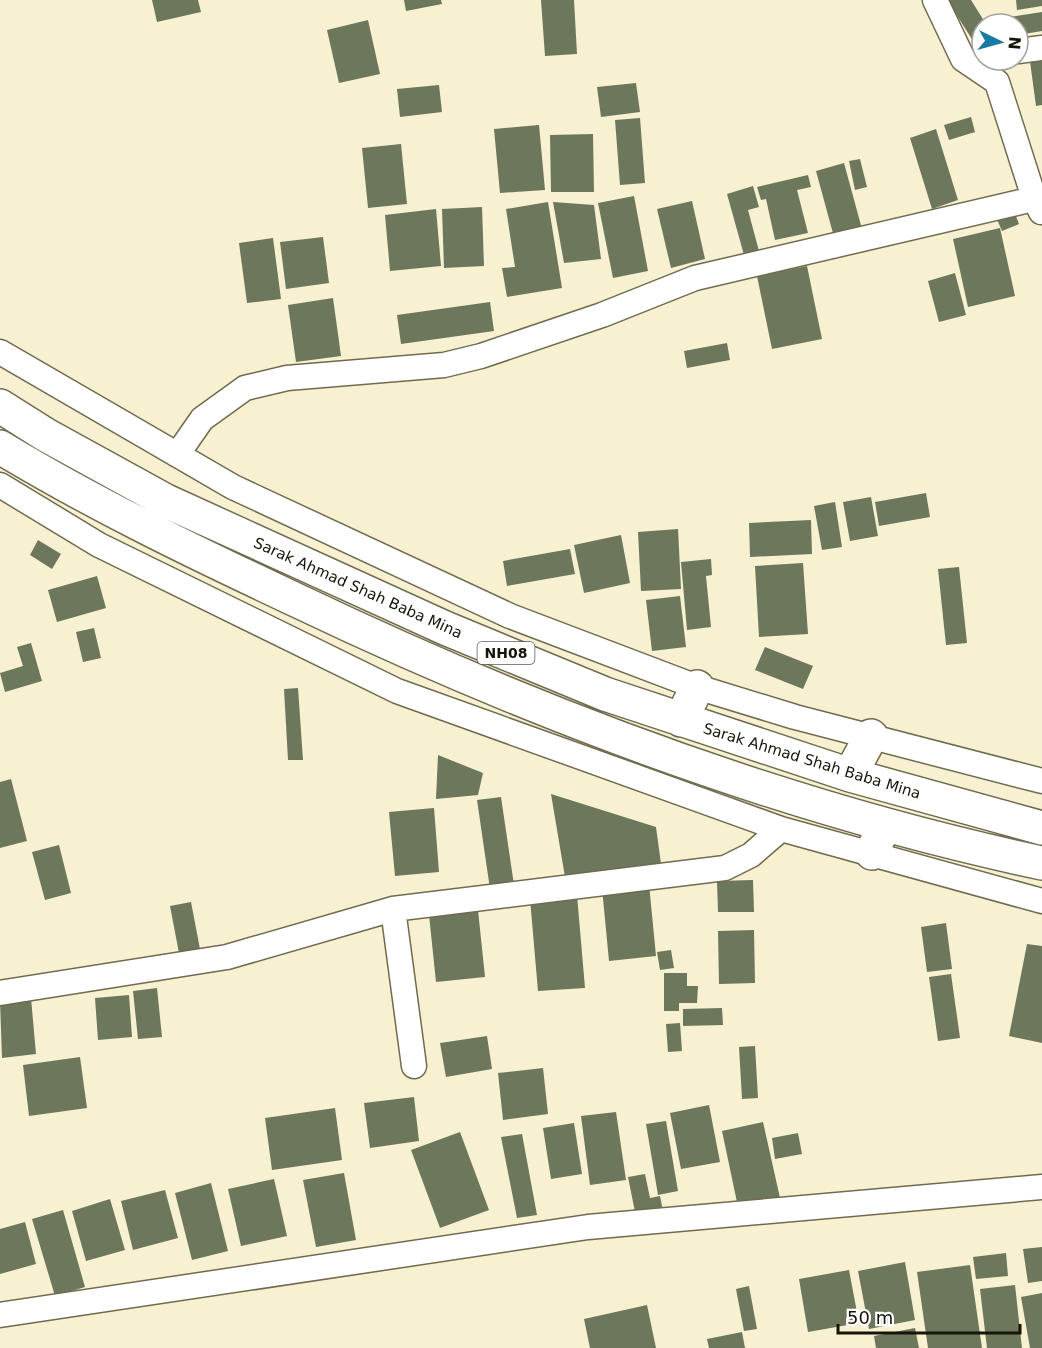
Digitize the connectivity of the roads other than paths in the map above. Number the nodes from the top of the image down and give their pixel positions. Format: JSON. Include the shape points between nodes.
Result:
{"nodes":[{"id":1,"x":935,"y":0,"type":"edge"},
{"id":2,"x":970,"y":52,"type":"edge"},
{"id":3,"x":987,"y":72,"type":"edge"},
{"id":4,"x":1039,"y":202,"type":"edge"},
{"id":5,"x":0,"y":352,"type":"edge"},
{"id":6,"x":0,"y":406,"type":"edge"},
{"id":7,"x":0,"y":447,"type":"edge"},
{"id":8,"x":177,"y":455,"type":"junction"},
{"id":9,"x":0,"y":485,"type":"edge"},
{"id":10,"x":697,"y":687,"type":"junction"},
{"id":11,"x":681,"y":720,"type":"junction"},
{"id":12,"x":871,"y":736,"type":"junction"},
{"id":13,"x":850,"y":775,"type":"junction"},
{"id":14,"x":1042,"y":781,"type":"edge"},
{"id":15,"x":1042,"y":828,"type":"edge"},
{"id":16,"x":781,"y":829,"type":"junction"},
{"id":17,"x":878,"y":839,"type":"junction"},
{"id":18,"x":1042,"y":863,"type":"edge"},
{"id":19,"x":1042,"y":901,"type":"edge"},
{"id":20,"x":393,"y":909,"type":"junction"},
{"id":21,"x":0,"y":993,"type":"edge"},
{"id":22,"x":414,"y":1066,"type":"dead end"},
{"id":23,"x":1042,"y":1187,"type":"edge"},
{"id":24,"x":0,"y":1315,"type":"edge"}],
"edges":[{"from":1,"to":2,"type":"street"},
{"from":3,"to":4,"type":"street","via":[[997,82]]},
{"from":4,"to":8,"type":"street","via":[[695,278],[602,315],[444,365],[287,378],[245,388],[202,420]]},
{"from":5,"to":8,"type":"street"},
{"from":6,"to":11,"type":"highway","name":"Sarak Ahmad Shah Baba Mina","number":"NH08","via":[[45,435],[177,506],[445,628],[605,694]]},
{"from":7,"to":17,"type":"highway","number":"NH08","via":[[149,531],[411,655]]},
{"from":8,"to":10,"type":"street","via":[[232,488],[510,616]]},
{"from":9,"to":16,"type":"street","via":[[99,545],[397,691]]},
{"from":10,"to":11,"type":"highway"},
{"from":10,"to":12,"type":"street"},
{"from":11,"to":13,"type":"highway","name":"Sarak Ahmad Shah Baba Mina","number":"NH08"},
{"from":12,"to":13,"type":"highway"},
{"from":12,"to":14,"type":"street"},
{"from":13,"to":15,"type":"highway","name":"Sarak Ahmad Shah Baba Mina","number":"NH08"},
{"from":16,"to":17,"type":"street"},
{"from":16,"to":20,"type":"street","via":[[751,855],[725,868]]},
{"from":17,"to":18,"type":"highway","number":"NH08"},
{"from":17,"to":19,"type":"street"},
{"from":20,"to":21,"type":"street","via":[[227,957]]},
{"from":20,"to":22,"type":"street"},
{"from":23,"to":24,"type":"street","via":[[588,1227]]}]}
